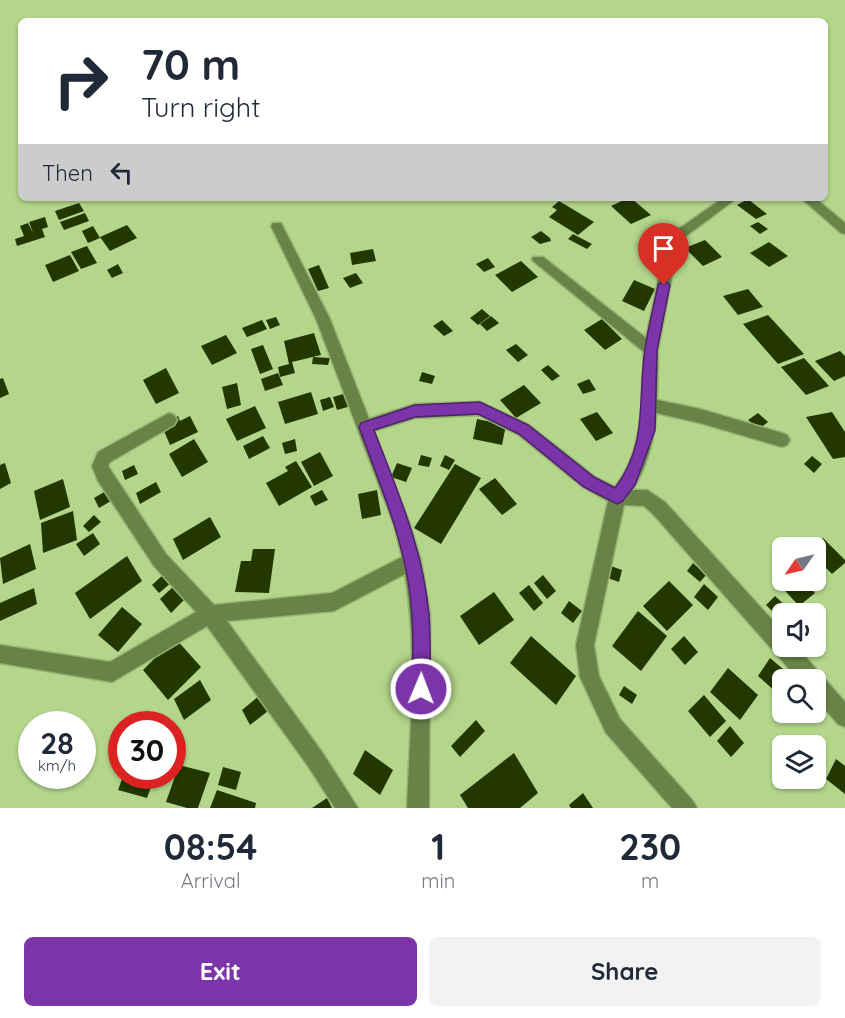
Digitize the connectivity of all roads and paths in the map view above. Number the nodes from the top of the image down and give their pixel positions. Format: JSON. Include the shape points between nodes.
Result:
{"nodes":[{"id":1,"x":727,"y":201,"type":"edge"},
{"id":2,"x":811,"y":201,"type":"edge"},
{"id":3,"x":277,"y":226,"type":"dead end"},
{"id":4,"x":845,"y":230,"type":"edge"},
{"id":5,"x":538,"y":260,"type":"dead end"},
{"id":6,"x":651,"y":350,"type":"junction"},
{"id":7,"x":648,"y":405,"type":"junction"},
{"id":8,"x":169,"y":420,"type":"dead end"},
{"id":9,"x":366,"y":427,"type":"junction"},
{"id":10,"x":782,"y":440,"type":"dead end"},
{"id":11,"x":617,"y":497,"type":"junction"},
{"id":12,"x":412,"y":561,"type":"junction"},
{"id":13,"x":210,"y":614,"type":"junction"},
{"id":14,"x":772,"y":634,"type":"edge"},
{"id":15,"x":0,"y":654,"type":"edge"},
{"id":16,"x":792,"y":657,"type":"edge"},
{"id":17,"x":803,"y":669,"type":"edge"},
{"id":18,"x":826,"y":695,"type":"edge"},
{"id":19,"x":845,"y":717,"type":"edge"},
{"id":20,"x":347,"y":808,"type":"edge"},
{"id":21,"x":418,"y":808,"type":"edge"},
{"id":22,"x":686,"y":808,"type":"edge"}],
"edges":[{"from":1,"to":6,"type":"street","via":[[677,236],[671,248]]},
{"from":2,"to":4,"type":"street"},
{"from":3,"to":9,"type":"street","via":[[323,319]]},
{"from":5,"to":6,"type":"street"},
{"from":6,"to":7,"type":"street"},
{"from":7,"to":10,"type":"street"},
{"from":7,"to":11,"type":"street","via":[[648,430],[630,480]]},
{"from":8,"to":13,"type":"street","via":[[104,457],[100,466],[160,560]]},
{"from":9,"to":11,"type":"street","via":[[415,411],[480,408],[524,430],[589,482]]},
{"from":9,"to":12,"type":"street"},
{"from":11,"to":14,"type":"street","via":[[647,498],[659,508]]},
{"from":11,"to":22,"type":"street","via":[[585,645],[590,677],[613,726]]},
{"from":12,"to":13,"type":"street","via":[[334,602]]},
{"from":12,"to":21,"type":"street","via":[[422,646]]},
{"from":13,"to":15,"type":"street","via":[[112,672]]},
{"from":13,"to":20,"type":"street"},
{"from":16,"to":17,"type":"street"},
{"from":18,"to":19,"type":"street"}]}
